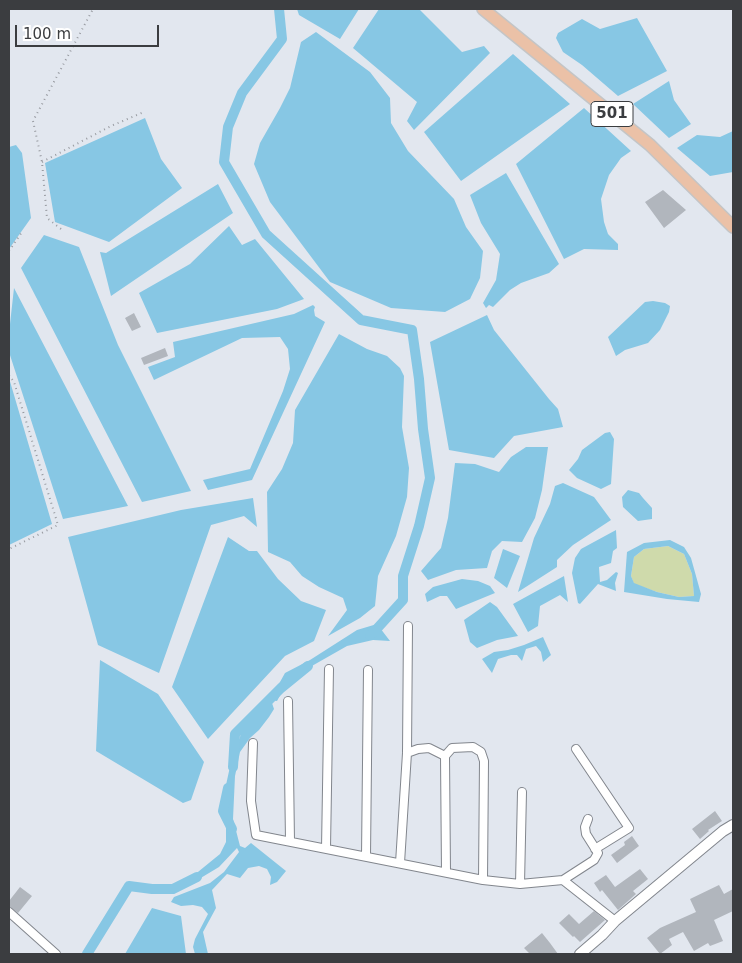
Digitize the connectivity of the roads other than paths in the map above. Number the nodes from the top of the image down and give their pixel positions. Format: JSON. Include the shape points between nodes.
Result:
{"nodes":[{"id":1,"x":482,"y":9,"type":"edge"},
{"id":2,"x":733,"y":227,"type":"edge"},
{"id":3,"x":408,"y":626,"type":"dead end"},
{"id":4,"x":329,"y":669,"type":"dead end"},
{"id":5,"x":368,"y":670,"type":"dead end"},
{"id":6,"x":288,"y":701,"type":"dead end"},
{"id":7,"x":253,"y":743,"type":"dead end"},
{"id":8,"x":576,"y":749,"type":"dead end"},
{"id":9,"x":407,"y":753,"type":"junction"},
{"id":10,"x":445,"y":756,"type":"junction"},
{"id":11,"x":522,"y":792,"type":"dead end"},
{"id":12,"x":588,"y":819,"type":"dead end"},
{"id":13,"x":733,"y":825,"type":"edge"},
{"id":14,"x":290,"y":841,"type":"junction"},
{"id":15,"x":326,"y":848,"type":"junction"},
{"id":16,"x":595,"y":849,"type":"junction"},
{"id":17,"x":366,"y":856,"type":"junction"},
{"id":18,"x":400,"y":864,"type":"junction"},
{"id":19,"x":446,"y":872,"type":"junction"},
{"id":20,"x":483,"y":880,"type":"junction"},
{"id":21,"x":563,"y":880,"type":"junction"},
{"id":22,"x":520,"y":884,"type":"junction"},
{"id":23,"x":9,"y":912,"type":"edge"},
{"id":24,"x":615,"y":921,"type":"junction"},
{"id":25,"x":56,"y":954,"type":"edge"},
{"id":26,"x":580,"y":954,"type":"edge"}],
"edges":[{"from":1,"to":2,"type":"main road","number":"501","via":[[650,146]]},
{"from":3,"to":9,"type":"street"},
{"from":4,"to":15,"type":"street"},
{"from":5,"to":17,"type":"street"},
{"from":6,"to":14,"type":"street"},
{"from":7,"to":14,"type":"street","via":[[251,801],[256,835]]},
{"from":8,"to":16,"type":"street","via":[[629,828]]},
{"from":9,"to":10,"type":"street","via":[[429,748]]},
{"from":9,"to":18,"type":"street"},
{"from":10,"to":19,"type":"street"},
{"from":10,"to":20,"type":"street","via":[[452,748],[474,747],[482,752]]},
{"from":11,"to":22,"type":"street"},
{"from":12,"to":16,"type":"street","via":[[586,834]]},
{"from":13,"to":24,"type":"main road"},
{"from":14,"to":15,"type":"street"},
{"from":15,"to":17,"type":"street"},
{"from":16,"to":21,"type":"street","via":[[598,853],[594,860]]},
{"from":17,"to":18,"type":"street"},
{"from":18,"to":19,"type":"street"},
{"from":19,"to":20,"type":"street"},
{"from":20,"to":22,"type":"street"},
{"from":21,"to":22,"type":"street"},
{"from":21,"to":24,"type":"street"},
{"from":23,"to":25,"type":"street"},
{"from":24,"to":26,"type":"main road"}]}
